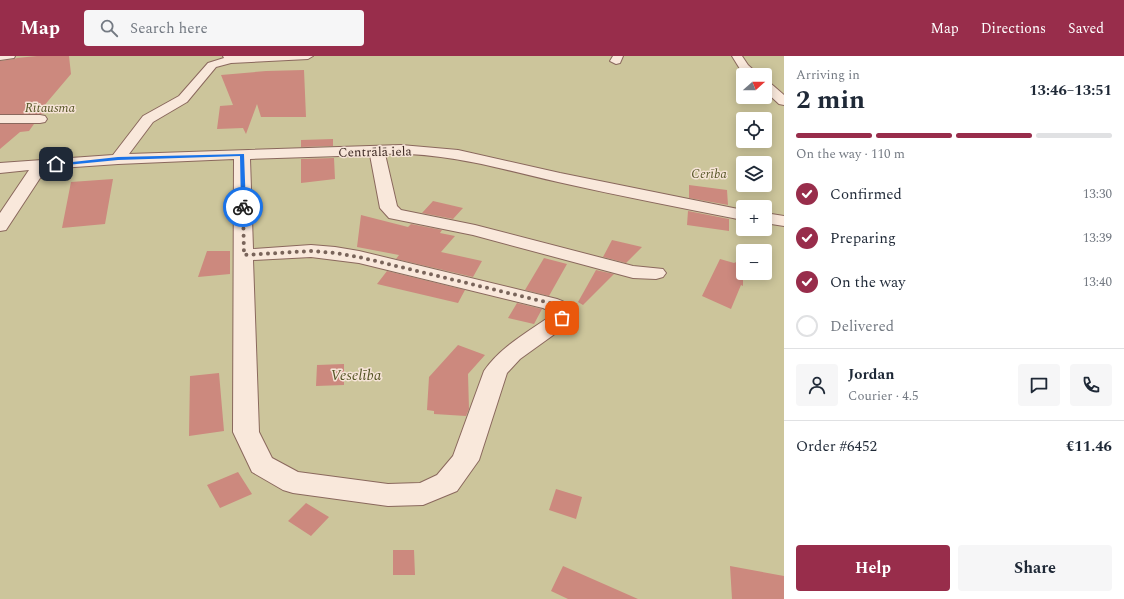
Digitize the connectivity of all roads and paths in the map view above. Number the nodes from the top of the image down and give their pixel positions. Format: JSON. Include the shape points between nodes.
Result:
{"nodes":[{"id":1,"x":10,"y":56,"type":"edge"},
{"id":2,"x":308,"y":56,"type":"edge"},
{"id":3,"x":737,"y":56,"type":"edge"},
{"id":4,"x":0,"y":57,"type":"edge"},
{"id":5,"x":229,"y":58,"type":"edge"},
{"id":6,"x":745,"y":68,"type":"edge"},
{"id":7,"x":772,"y":91,"type":"edge"},
{"id":8,"x":784,"y":101,"type":"edge"},
{"id":9,"x":0,"y":119,"type":"edge"},
{"id":10,"x":40,"y":119,"type":"dead end"},
{"id":11,"x":378,"y":150,"type":"junction"},
{"id":12,"x":242,"y":155,"type":"junction"},
{"id":13,"x":118,"y":159,"type":"junction"},
{"id":14,"x":40,"y":166,"type":"junction"},
{"id":15,"x":0,"y":168,"type":"edge"},
{"id":16,"x":736,"y":214,"type":"edge"},
{"id":17,"x":772,"y":219,"type":"edge"},
{"id":18,"x":784,"y":221,"type":"edge"},
{"id":19,"x":0,"y":226,"type":"edge"},
{"id":20,"x":244,"y":255,"type":"junction"},
{"id":21,"x":656,"y":273,"type":"dead end"}],
"edges":[{"from":1,"to":4,"type":"street"},
{"from":2,"to":5,"type":"street"},
{"from":3,"to":6,"type":"street"},
{"from":5,"to":13,"type":"street","via":[[212,65],[183,99],[148,119]]},
{"from":7,"to":8,"type":"street"},
{"from":9,"to":10,"type":"street"},
{"from":11,"to":12,"type":"street","name":"Centrālā iela"},
{"from":11,"to":16,"type":"street","name":"Centrālā iela","via":[[401,149],[458,154],[560,178]]},
{"from":11,"to":21,"type":"street","via":[[389,208],[395,214],[474,230],[633,272]]},
{"from":12,"to":13,"type":"street","name":"Centrālā iela"},
{"from":12,"to":20,"type":"street"},
{"from":13,"to":14,"type":"street","name":"Centrālā iela"},
{"from":14,"to":15,"type":"street","name":"Centrālā iela"},
{"from":14,"to":19,"type":"street"},
{"from":17,"to":18,"type":"street"},
{"from":20,"to":20,"type":"street","via":[[311,251],[359,257],[550,303],[563,310],[562,318],[512,354],[496,371],[465,460],[447,483],[423,494],[388,495],[293,482],[262,465],[246,432]]}]}
